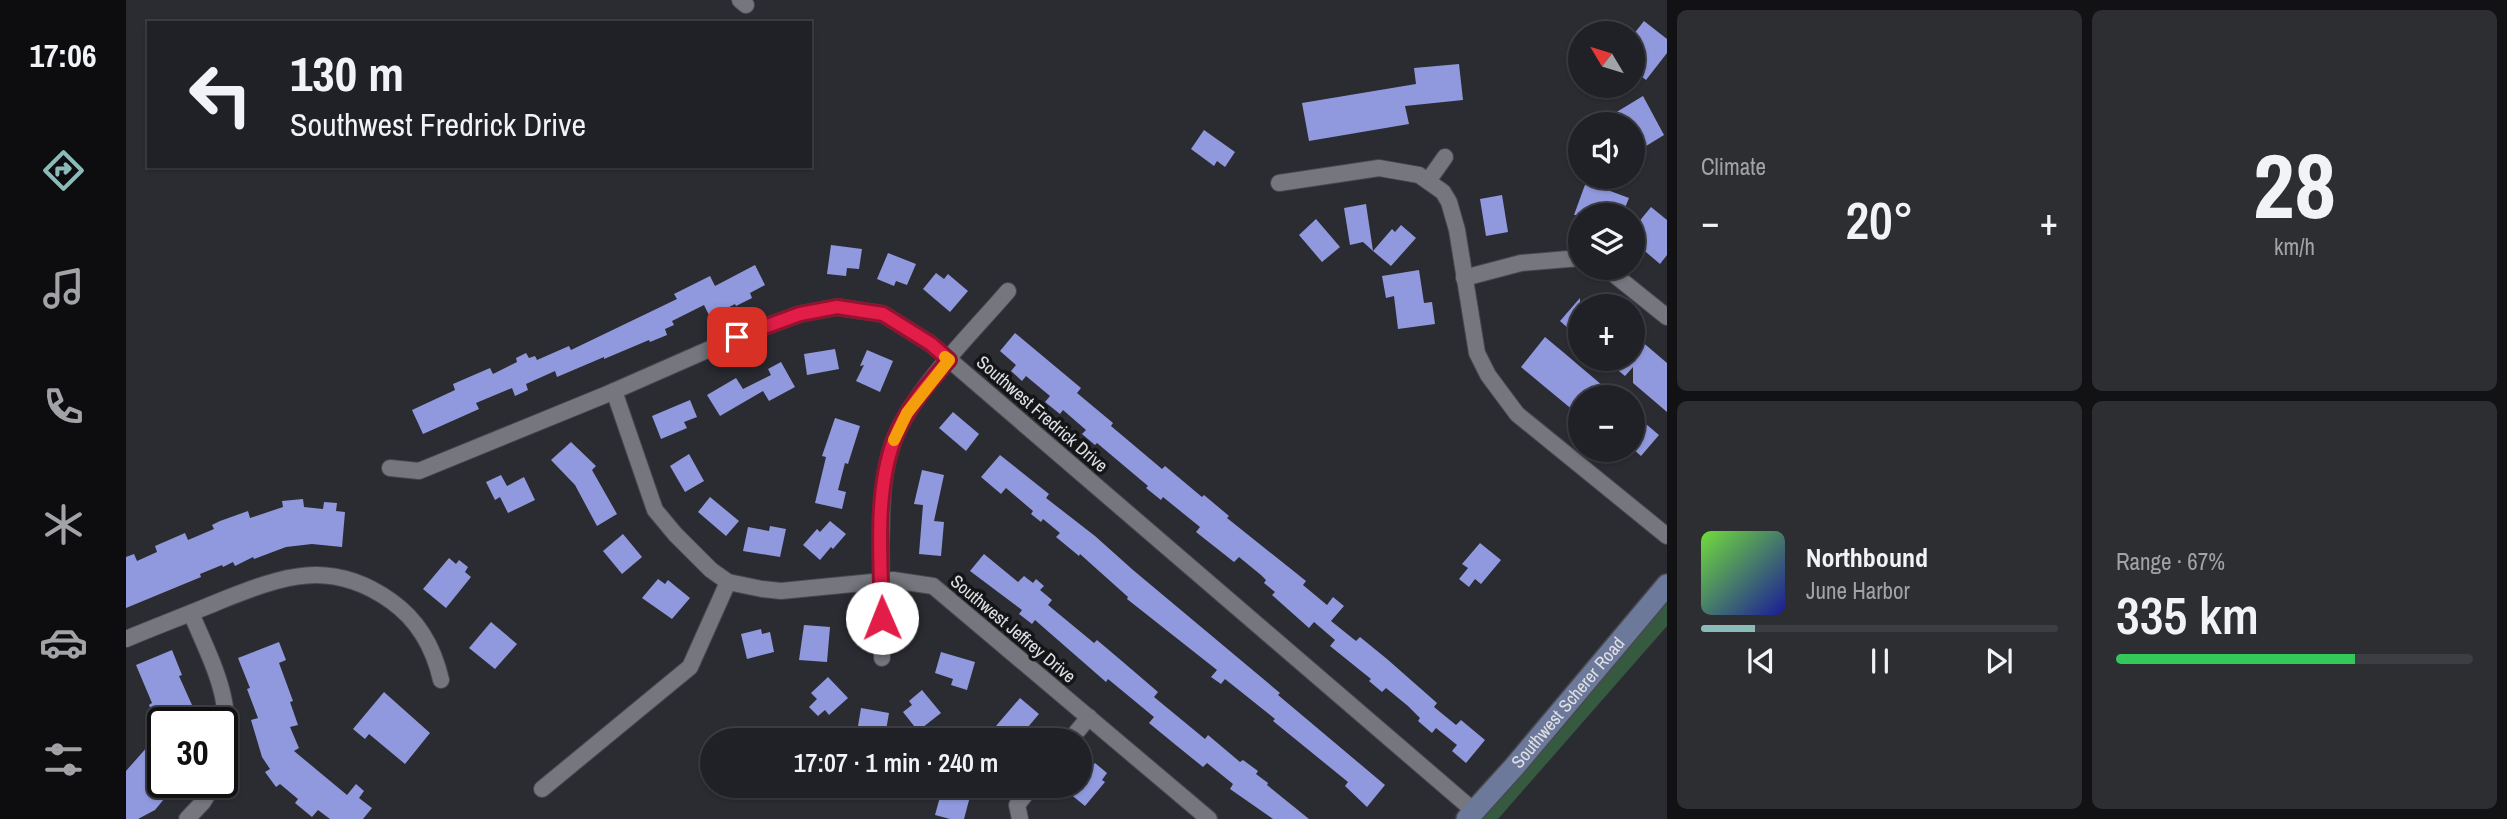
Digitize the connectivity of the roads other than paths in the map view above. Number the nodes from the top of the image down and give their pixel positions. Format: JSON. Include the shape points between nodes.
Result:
{"nodes":[{"id":1,"x":1445,"y":157,"type":"dead end"},
{"id":2,"x":1428,"y":181,"type":"junction"},
{"id":3,"x":1279,"y":183,"type":"dead end"},
{"id":4,"x":1568,"y":259,"type":"edge"},
{"id":5,"x":1464,"y":278,"type":"junction"},
{"id":6,"x":1621,"y":280,"type":"edge"},
{"id":7,"x":1008,"y":291,"type":"dead end"},
{"id":8,"x":1667,"y":317,"type":"edge"},
{"id":9,"x":949,"y":360,"type":"junction"},
{"id":10,"x":614,"y":391,"type":"junction"},
{"id":11,"x":390,"y":468,"type":"dead end"},
{"id":12,"x":1667,"y":536,"type":"edge"},
{"id":13,"x":881,"y":581,"type":"junction"},
{"id":14,"x":728,"y":582,"type":"junction"},
{"id":15,"x":1667,"y":585,"type":"edge"},
{"id":16,"x":191,"y":612,"type":"junction"},
{"id":17,"x":126,"y":639,"type":"edge"},
{"id":18,"x":882,"y":658,"type":"dead end"},
{"id":19,"x":441,"y":680,"type":"dead end"},
{"id":20,"x":227,"y":707,"type":"edge"},
{"id":21,"x":1088,"y":717,"type":"junction"},
{"id":22,"x":1079,"y":728,"type":"edge"},
{"id":23,"x":542,"y":789,"type":"dead end"},
{"id":24,"x":205,"y":798,"type":"edge"},
{"id":25,"x":1023,"y":798,"type":"edge"},
{"id":26,"x":1470,"y":815,"type":"edge"},
{"id":27,"x":187,"y":819,"type":"edge"},
{"id":28,"x":1020,"y":819,"type":"edge"},
{"id":29,"x":1209,"y":819,"type":"edge"}],
"edges":[{"from":1,"to":2,"type":"street"},
{"from":2,"to":3,"type":"street","via":[[1379,167]]},
{"from":2,"to":5,"type":"street","via":[[1449,202]]},
{"from":4,"to":5,"type":"street","via":[[1521,263]]},
{"from":5,"to":12,"type":"street","via":[[1478,353],[1501,394],[1517,414]]},
{"from":6,"to":8,"type":"street"},
{"from":7,"to":9,"type":"street"},
{"from":9,"to":10,"type":"street","name":"Southwest Fredrick Drive","via":[[883,314],[837,307],[800,314],[737,337]]},
{"from":9,"to":13,"type":"street","via":[[907,413],[894,439],[882,497]]},
{"from":9,"to":26,"type":"street","name":"Southwest Fredrick Drive"},
{"from":10,"to":11,"type":"street","name":"Southwest Fredrick Drive","via":[[419,471]]},
{"from":10,"to":14,"type":"street","name":"Southwest Jeffrey Drive","via":[[655,510]]},
{"from":13,"to":14,"type":"street","name":"Southwest Jeffrey Drive","via":[[781,591]]},
{"from":13,"to":18,"type":"street"},
{"from":13,"to":21,"type":"street","name":"Southwest Jeffrey Drive","via":[[933,586]]},
{"from":14,"to":23,"type":"street","via":[[690,667]]},
{"from":15,"to":26,"type":"main road","name":"Southwest Scherer Road"},
{"from":16,"to":17,"type":"street"},
{"from":16,"to":19,"type":"street","via":[[296,576],[344,578],[380,593],[411,618],[436,658]]},
{"from":16,"to":20,"type":"street"},
{"from":21,"to":22,"type":"street"},
{"from":21,"to":29,"type":"street","name":"Southwest Jeffrey Drive"},
{"from":24,"to":27,"type":"street"},
{"from":25,"to":28,"type":"street","via":[[1017,805]]}]}
